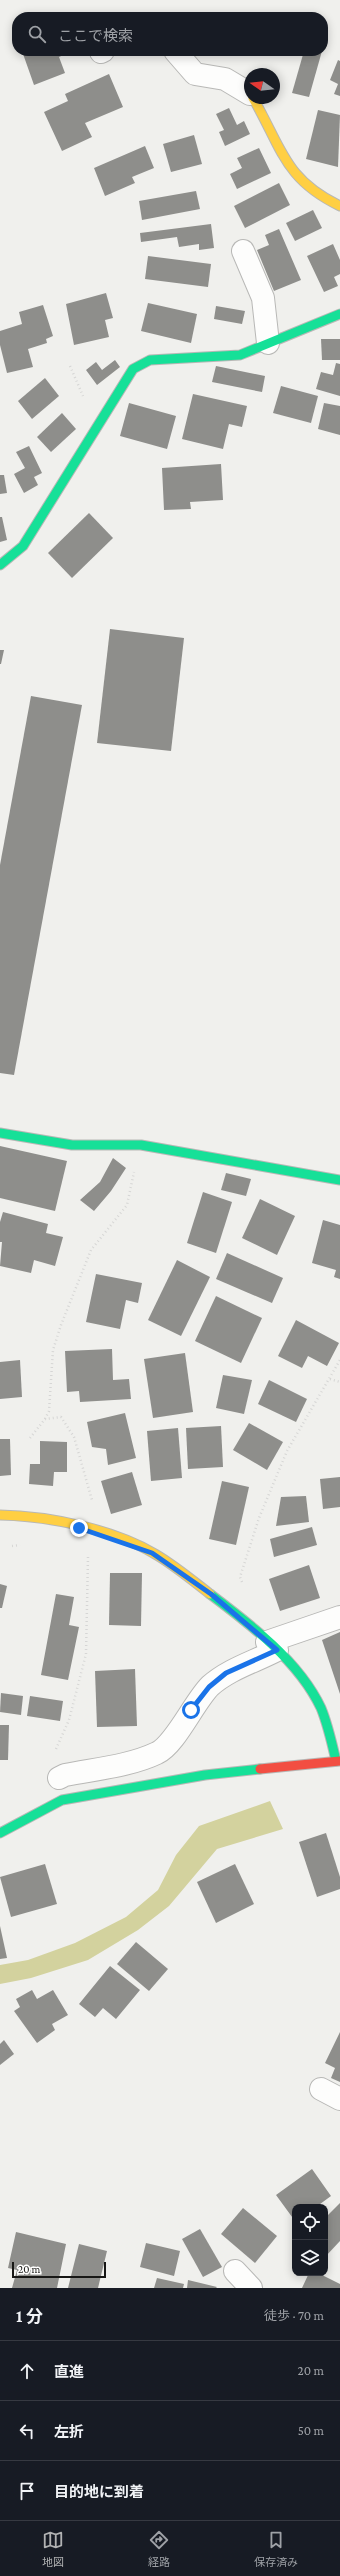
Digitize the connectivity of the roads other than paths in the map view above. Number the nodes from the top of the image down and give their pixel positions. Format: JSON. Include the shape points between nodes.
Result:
{"nodes":[{"id":1,"x":179,"y":56,"type":"edge"},
{"id":2,"x":244,"y":90,"type":"edge"},
{"id":3,"x":257,"y":104,"type":"edge"},
{"id":4,"x":340,"y":206,"type":"edge"},
{"id":5,"x":243,"y":251,"type":"dead end"},
{"id":6,"x":340,"y":314,"type":"edge"},
{"id":7,"x":268,"y":343,"type":"junction"},
{"id":8,"x":0,"y":565,"type":"edge"},
{"id":9,"x":0,"y":1133,"type":"edge"},
{"id":10,"x":340,"y":1180,"type":"edge"},
{"id":11,"x":0,"y":1515,"type":"edge"},
{"id":12,"x":340,"y":1617,"type":"edge"},
{"id":13,"x":272,"y":1646,"type":"junction"},
{"id":14,"x":338,"y":1761,"type":"edge"},
{"id":15,"x":58,"y":1778,"type":"road end"},
{"id":16,"x":0,"y":1833,"type":"edge"},
{"id":17,"x":321,"y":2089,"type":"dead end"},
{"id":18,"x":340,"y":2099,"type":"edge"},
{"id":19,"x":235,"y":2271,"type":"dead end"},
{"id":20,"x":251,"y":2288,"type":"edge"}],
"edges":[{"from":1,"to":2,"type":"street","via":[[195,74],[225,79]]},
{"from":3,"to":4,"type":"street","via":[[267,120],[279,152],[294,176],[321,198]]},
{"from":5,"to":7,"type":"street","via":[[262,298]]},
{"from":6,"to":7,"type":"street"},
{"from":7,"to":8,"type":"street","via":[[240,355],[150,360],[133,369],[22,546]]},
{"from":9,"to":10,"type":"street","via":[[72,1145],[142,1145]]},
{"from":11,"to":13,"type":"street","via":[[22,1514],[79,1528],[152,1553],[211,1594]]},
{"from":12,"to":13,"type":"street"},
{"from":13,"to":14,"type":"street","via":[[318,1700]]},
{"from":13,"to":15,"type":"street","via":[[226,1673],[209,1687],[173,1738],[159,1753],[116,1766]]},
{"from":14,"to":16,"type":"street","via":[[273,1770],[205,1775],[62,1800],[14,1823]]},
{"from":17,"to":18,"type":"street"},
{"from":19,"to":20,"type":"street"}]}
